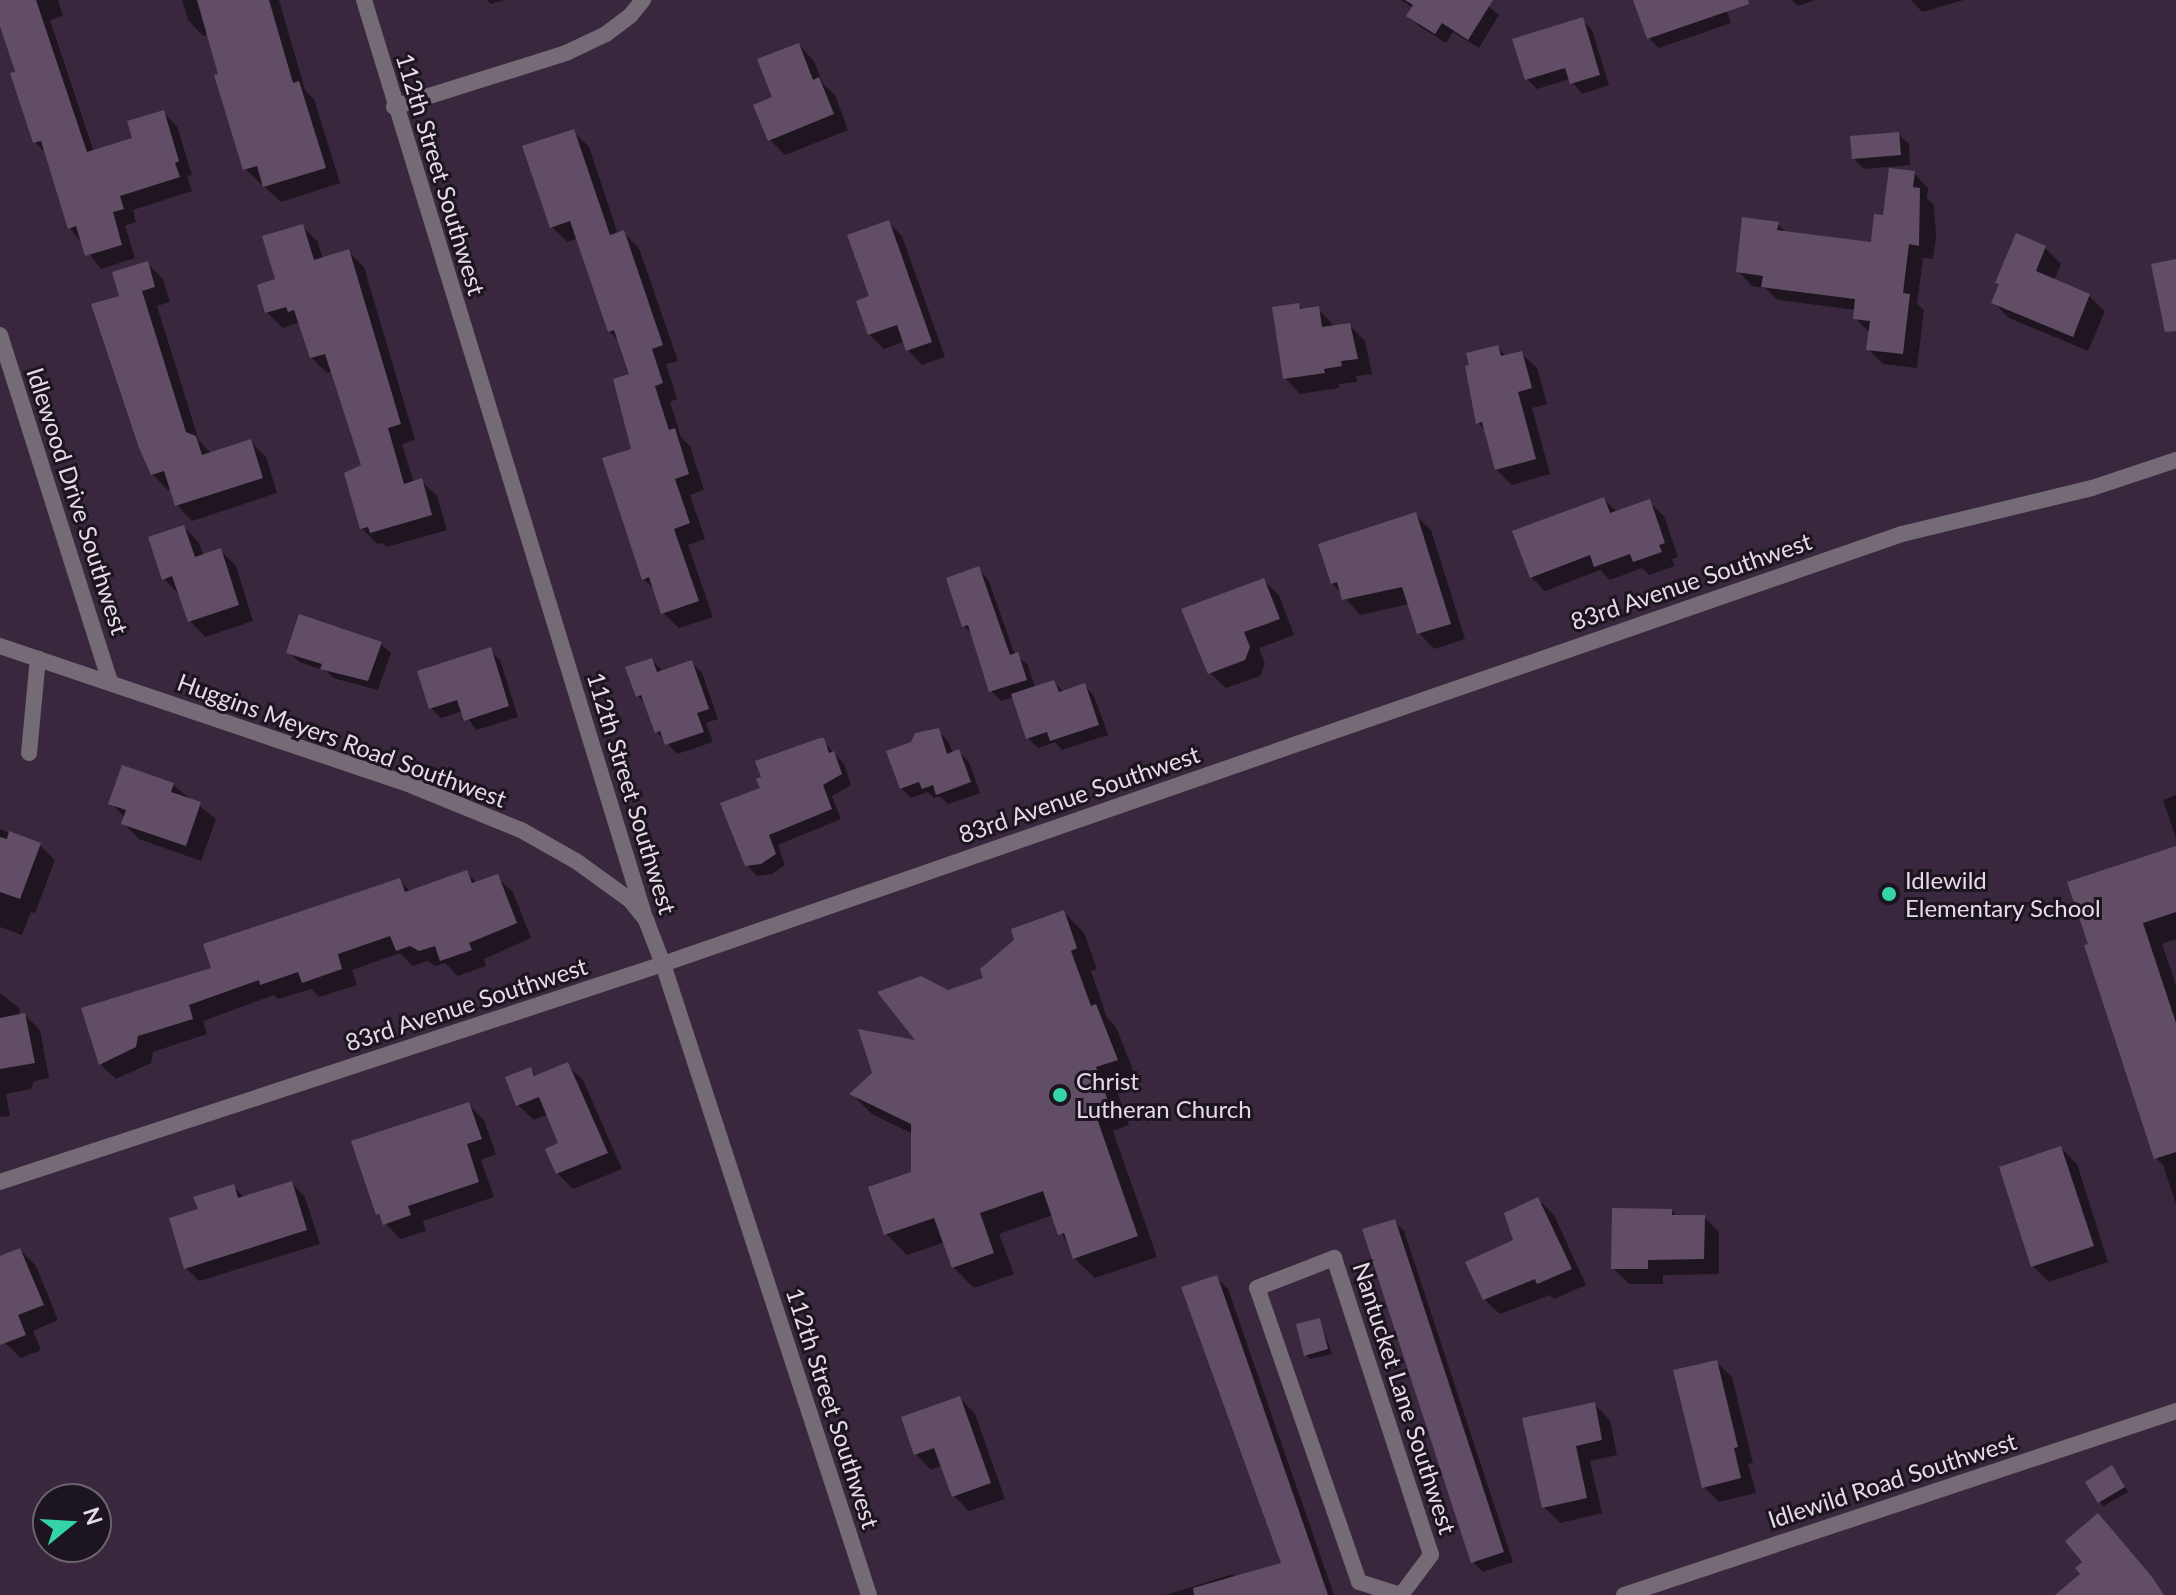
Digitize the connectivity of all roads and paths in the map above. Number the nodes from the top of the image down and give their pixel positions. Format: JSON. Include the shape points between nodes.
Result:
{"nodes":[{"id":1,"x":364,"y":0,"type":"edge"},
{"id":2,"x":643,"y":0,"type":"edge"},
{"id":3,"x":394,"y":107,"type":"junction"},
{"id":4,"x":0,"y":335,"type":"edge"},
{"id":5,"x":2176,"y":460,"type":"edge"},
{"id":6,"x":0,"y":646,"type":"edge"},
{"id":7,"x":37,"y":664,"type":"junction"},
{"id":8,"x":110,"y":682,"type":"junction"},
{"id":9,"x":29,"y":753,"type":"dead end"},
{"id":10,"x":646,"y":920,"type":"junction"},
{"id":11,"x":663,"y":964,"type":"junction"},
{"id":12,"x":0,"y":1182,"type":"edge"},
{"id":13,"x":2176,"y":1411,"type":"edge"},
{"id":14,"x":869,"y":1595,"type":"edge"},
{"id":15,"x":1400,"y":1595,"type":"edge"},
{"id":16,"x":1624,"y":1595,"type":"edge"}],
"edges":[{"from":1,"to":3,"type":"street","name":"112th Street Southwest"},
{"from":2,"to":3,"type":"street","via":[[606,34],[566,53]]},
{"from":3,"to":10,"type":"street","name":"112th Street Southwest"},
{"from":4,"to":8,"type":"street","name":"Idlewood Drive Southwest"},
{"from":5,"to":11,"type":"street","name":"83rd Avenue Southwest","via":[[2092,488],[1902,534]]},
{"from":6,"to":7,"type":"street","name":"Huggins Meyers Road Southwest"},
{"from":7,"to":8,"type":"street","name":"Huggins Meyers Road Southwest"},
{"from":7,"to":9,"type":"street"},
{"from":8,"to":10,"type":"street","name":"Huggins Meyers Road Southwest","via":[[413,786],[521,830],[613,886]]},
{"from":10,"to":11,"type":"street","name":"112th Street Southwest"},
{"from":11,"to":12,"type":"street","name":"83rd Avenue Southwest"},
{"from":11,"to":14,"type":"street","name":"112th Street Southwest"},
{"from":13,"to":16,"type":"street","name":"Idlewild Road Southwest"},
{"from":15,"to":15,"type":"street","name":"Nantucket Lane Southwest","via":[[1431,1555],[1334,1258],[1257,1288],[1359,1582]]}]}
